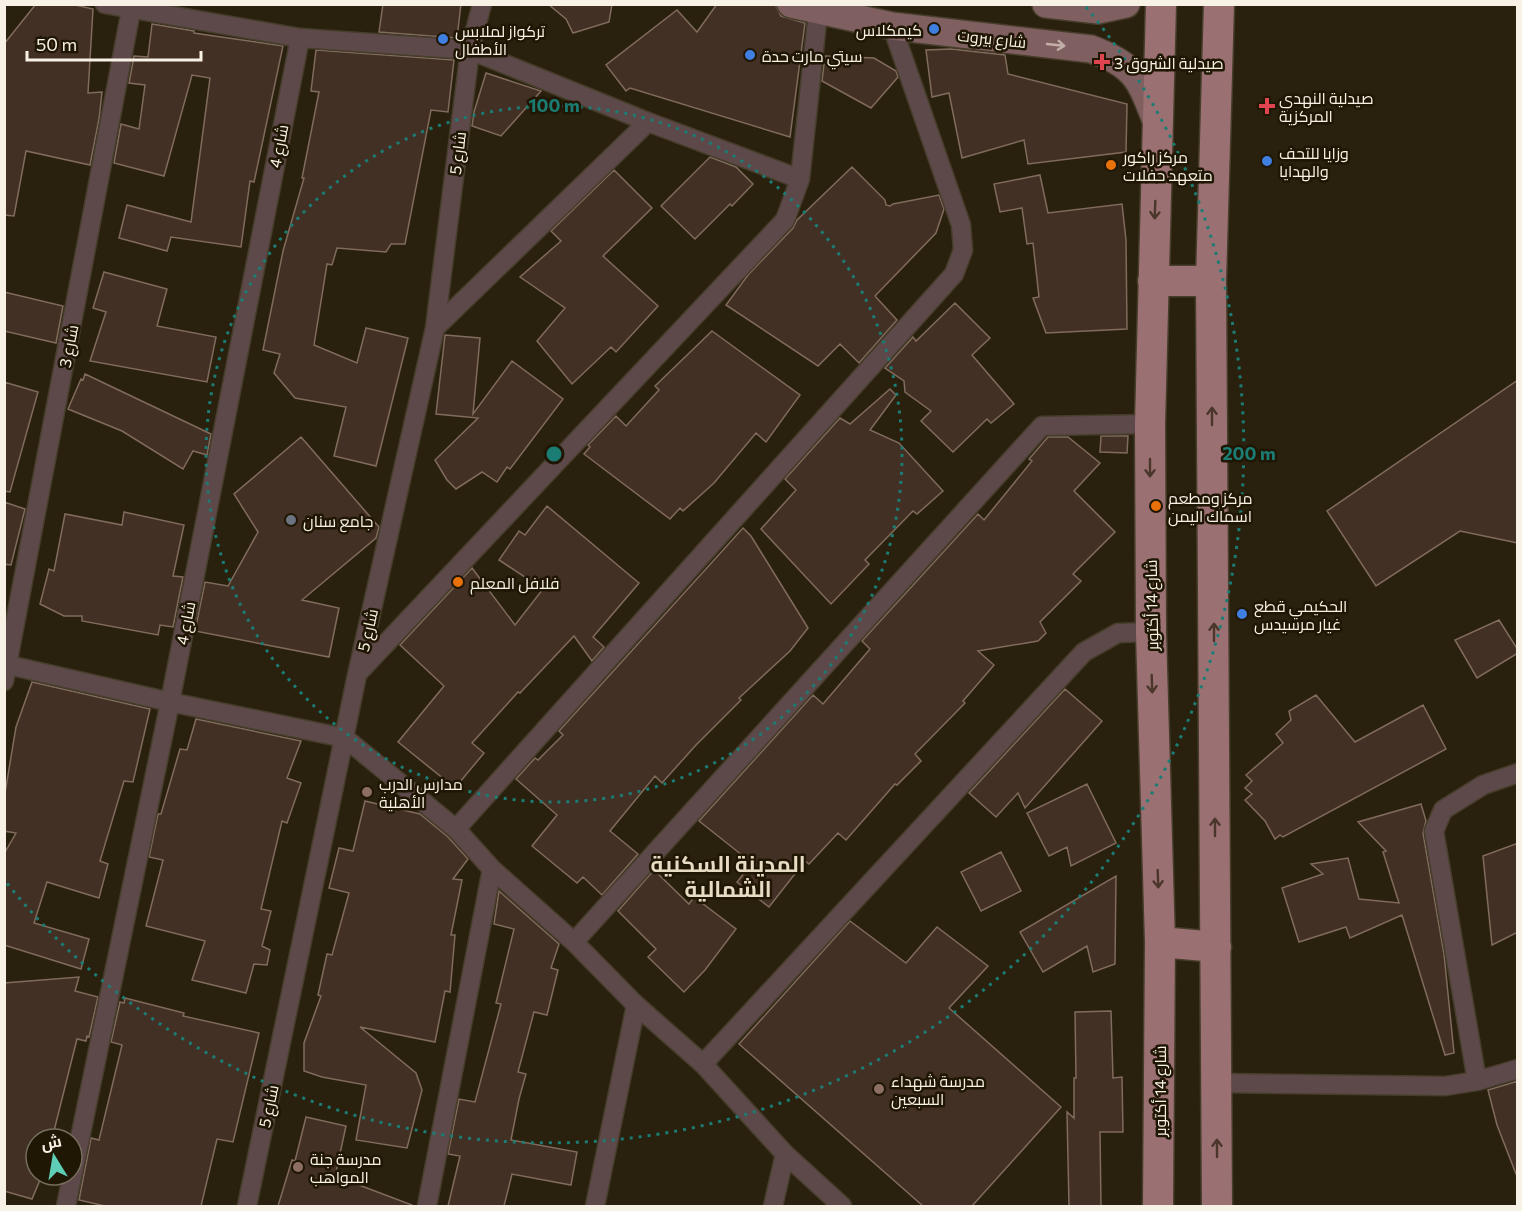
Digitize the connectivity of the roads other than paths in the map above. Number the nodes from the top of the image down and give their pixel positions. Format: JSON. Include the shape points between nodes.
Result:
{"nodes":[{"id":1,"x":105,"y":4,"type":"edge"},
{"id":2,"x":482,"y":4,"type":"edge"},
{"id":3,"x":791,"y":4,"type":"edge"},
{"id":4,"x":1046,"y":4,"type":"edge"},
{"id":5,"x":1126,"y":4,"type":"edge"},
{"id":6,"x":1161,"y":4,"type":"edge"},
{"id":7,"x":1219,"y":4,"type":"edge"},
{"id":8,"x":131,"y":10,"type":"junction"},
{"id":9,"x":818,"y":12,"type":"junction"},
{"id":10,"x":892,"y":26,"type":"junction"},
{"id":11,"x":300,"y":38,"type":"junction"},
{"id":12,"x":470,"y":50,"type":"junction"},
{"id":13,"x":648,"y":122,"type":"junction"},
{"id":14,"x":1157,"y":123,"type":"junction"},
{"id":15,"x":800,"y":178,"type":"junction"},
{"id":16,"x":1153,"y":281,"type":"junction"},
{"id":17,"x":1211,"y":281,"type":"junction"},
{"id":18,"x":435,"y":328,"type":"junction"},
{"id":19,"x":1150,"y":424,"type":"junction"},
{"id":20,"x":1151,"y":632,"type":"junction"},
{"id":21,"x":6,"y":670,"type":"edge"},
{"id":22,"x":357,"y":675,"type":"junction"},
{"id":23,"x":170,"y":702,"type":"junction"},
{"id":24,"x":345,"y":738,"type":"junction"},
{"id":25,"x":1518,"y":773,"type":"edge"},
{"id":26,"x":456,"y":829,"type":"junction"},
{"id":27,"x":492,"y":869,"type":"junction"},
{"id":28,"x":574,"y":942,"type":"junction"},
{"id":29,"x":1160,"y":942,"type":"junction"},
{"id":30,"x":1216,"y":947,"type":"junction"},
{"id":31,"x":636,"y":1005,"type":"junction"},
{"id":32,"x":703,"y":1064,"type":"junction"},
{"id":33,"x":1518,"y":1069,"type":"edge"},
{"id":34,"x":1477,"y":1081,"type":"junction"},
{"id":35,"x":1217,"y":1083,"type":"junction"},
{"id":36,"x":785,"y":1154,"type":"junction"},
{"id":37,"x":66,"y":1206,"type":"edge"},
{"id":38,"x":247,"y":1206,"type":"edge"},
{"id":39,"x":427,"y":1206,"type":"edge"},
{"id":40,"x":595,"y":1206,"type":"edge"},
{"id":41,"x":773,"y":1206,"type":"edge"},
{"id":42,"x":843,"y":1206,"type":"edge"},
{"id":43,"x":1158,"y":1206,"type":"edge"},
{"id":44,"x":1216,"y":1206,"type":"edge"}],
"edges":[{"from":1,"to":8,"type":"street"},
{"from":2,"to":12,"type":"street","name":"شارع 5"},
{"from":3,"to":9,"type":"main road","name":"شارع بيروت"},
{"from":4,"to":5,"type":"main road","via":[[1098,10]]},
{"from":6,"to":14,"type":"main road","name":"شارع 14 أكتوبر"},
{"from":7,"to":17,"type":"main road"},
{"from":8,"to":11,"type":"street"},
{"from":8,"to":21,"type":"street","name":"شارع 3"},
{"from":9,"to":10,"type":"main road","name":"شارع بيروت"},
{"from":9,"to":15,"type":"street"},
{"from":10,"to":14,"type":"main road","name":"شارع بيروت","one_way":true,"via":[[1091,49],[1131,69],[1145,91]]},
{"from":10,"to":26,"type":"street","via":[[961,225],[963,250],[954,273]]},
{"from":11,"to":12,"type":"street"},
{"from":11,"to":23,"type":"street","name":"شارع 4"},
{"from":12,"to":13,"type":"street"},
{"from":12,"to":18,"type":"street","name":"شارع 5"},
{"from":13,"to":15,"type":"street"},
{"from":13,"to":18,"type":"street"},
{"from":14,"to":16,"type":"main road","name":"شارع 14 أكتوبر","one_way":true},
{"from":15,"to":22,"type":"street","via":[[785,220]]},
{"from":16,"to":17,"type":"main road"},
{"from":16,"to":19,"type":"main road","name":"شارع 14 أكتوبر"},
{"from":30,"to":17,"type":"main road","one_way":true},
{"from":18,"to":22,"type":"street","name":"شارع 5"},
{"from":19,"to":20,"type":"main road","name":"شارع 14 أكتوبر","one_way":true},
{"from":19,"to":28,"type":"street","via":[[1042,426]]},
{"from":20,"to":29,"type":"main road","name":"شارع 14 أكتوبر","one_way":true},
{"from":20,"to":32,"type":"street","via":[[1118,633],[1084,652]]},
{"from":21,"to":23,"type":"street"},
{"from":22,"to":24,"type":"street","name":"شارع 5"},
{"from":23,"to":24,"type":"street"},
{"from":23,"to":37,"type":"street","name":"شارع 4"},
{"from":24,"to":26,"type":"street"},
{"from":24,"to":38,"type":"street","name":"شارع 5"},
{"from":25,"to":34,"type":"street","via":[[1483,785],[1443,810],[1434,831]]},
{"from":26,"to":27,"type":"street"},
{"from":27,"to":28,"type":"street"},
{"from":27,"to":39,"type":"street"},
{"from":28,"to":31,"type":"street"},
{"from":29,"to":30,"type":"main road"},
{"from":29,"to":43,"type":"main road","name":"شارع 14 أكتوبر"},
{"from":30,"to":35,"type":"main road"},
{"from":31,"to":32,"type":"street"},
{"from":31,"to":40,"type":"street"},
{"from":32,"to":36,"type":"street"},
{"from":33,"to":34,"type":"street"},
{"from":34,"to":35,"type":"street","via":[[1445,1086]]},
{"from":44,"to":35,"type":"main road","one_way":true},
{"from":36,"to":41,"type":"street"},
{"from":36,"to":42,"type":"street"}]}
